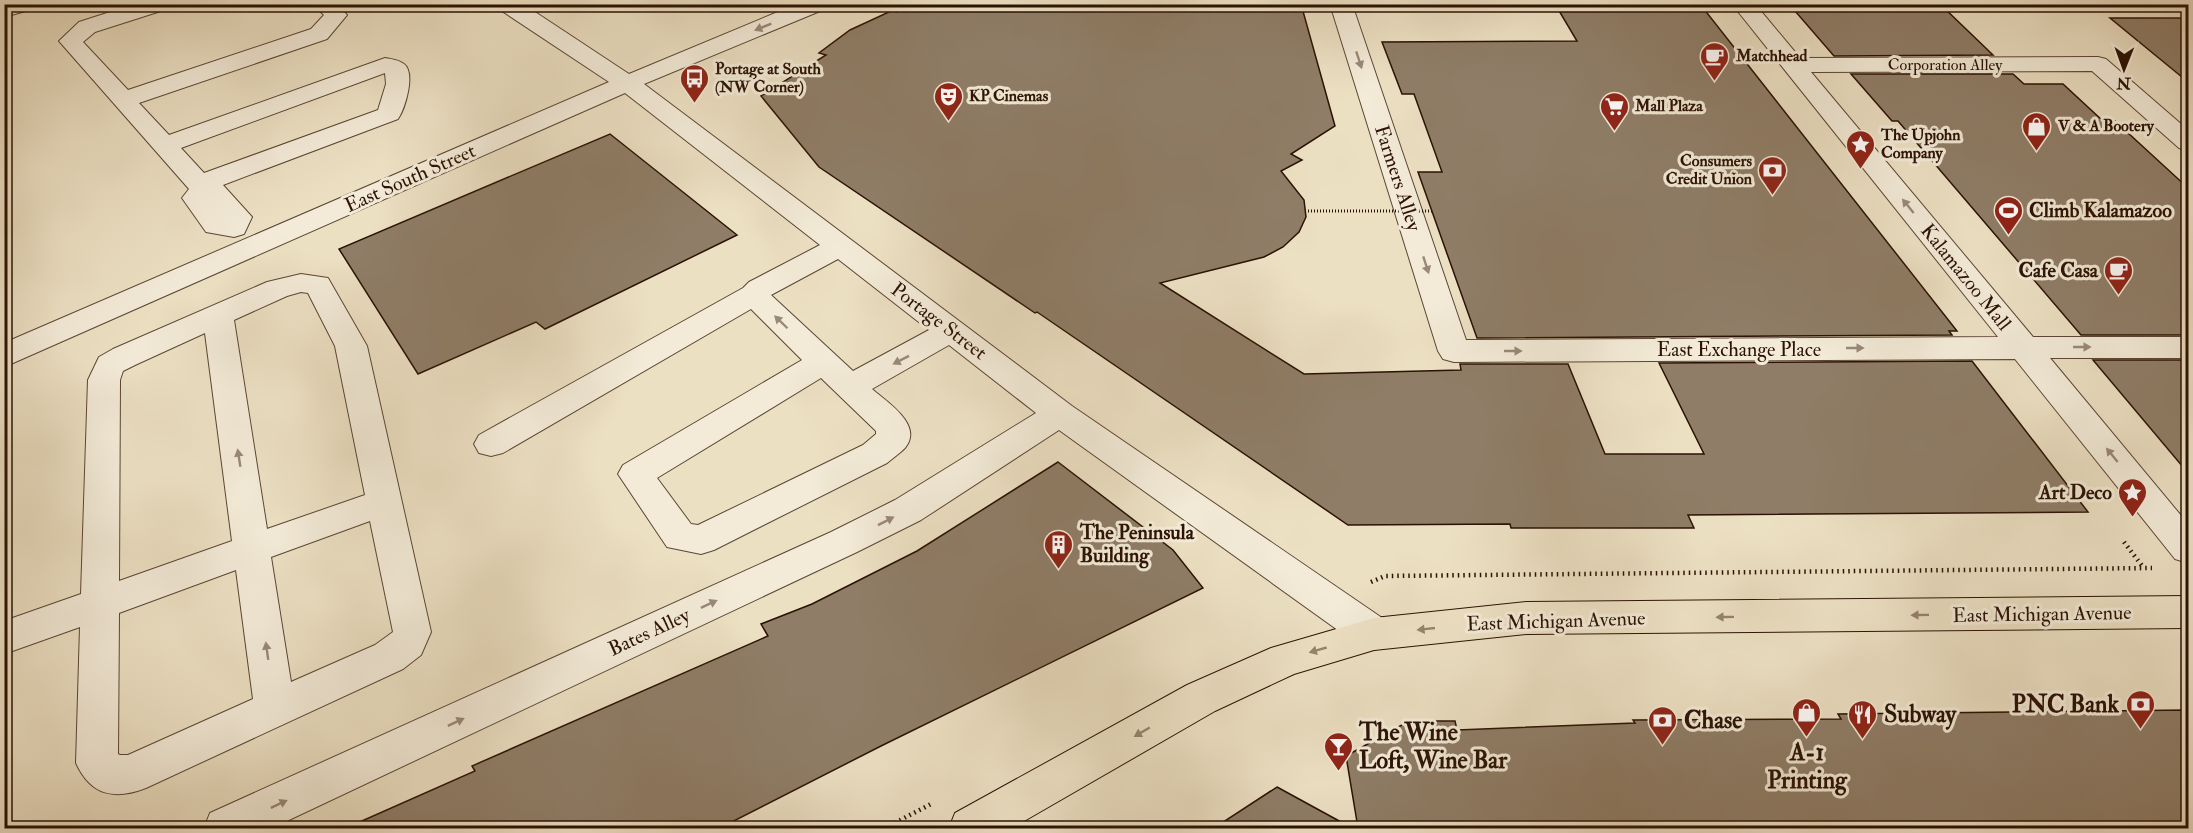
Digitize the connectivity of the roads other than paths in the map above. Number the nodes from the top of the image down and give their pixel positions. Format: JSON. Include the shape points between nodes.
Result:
{"nodes":[{"id":1,"x":25,"y":4,"type":"edge"},
{"id":2,"x":159,"y":4,"type":"edge"},
{"id":3,"x":324,"y":4,"type":"edge"},
{"id":4,"x":507,"y":4,"type":"edge"},
{"id":5,"x":818,"y":4,"type":"edge"},
{"id":6,"x":1341,"y":4,"type":"edge"},
{"id":7,"x":1743,"y":4,"type":"edge"},
{"id":8,"x":4,"y":10,"type":"edge"},
{"id":9,"x":1792,"y":65,"type":"junction"},
{"id":10,"x":627,"y":83,"type":"junction"},
{"id":11,"x":123,"y":100,"type":"junction"},
{"id":12,"x":2179,"y":127,"type":"edge"},
{"id":13,"x":2188,"y":143,"type":"edge"},
{"id":14,"x":165,"y":146,"type":"junction"},
{"id":15,"x":202,"y":186,"type":"junction"},
{"id":16,"x":243,"y":238,"type":"junction"},
{"id":17,"x":841,"y":246,"type":"junction"},
{"id":18,"x":754,"y":295,"type":"junction"},
{"id":19,"x":218,"y":316,"type":"junction"},
{"id":20,"x":951,"y":331,"type":"junction"},
{"id":21,"x":2023,"y":346,"type":"junction"},
{"id":22,"x":2188,"y":347,"type":"edge"},
{"id":23,"x":1454,"y":351,"type":"joint"},
{"id":24,"x":4,"y":356,"type":"edge"},
{"id":25,"x":823,"y":362,"type":"junction"},
{"id":26,"x":850,"y":387,"type":"junction"},
{"id":27,"x":1060,"y":414,"type":"junction"},
{"id":28,"x":491,"y":444,"type":"dead end"},
{"id":29,"x":384,"y":502,"type":"junction"},
{"id":30,"x":253,"y":549,"type":"junction"},
{"id":31,"x":2188,"y":549,"type":"edge"},
{"id":32,"x":100,"y":604,"type":"junction"},
{"id":33,"x":2188,"y":612,"type":"edge"},
{"id":34,"x":1374,"y":634,"type":"junction"},
{"id":35,"x":4,"y":638,"type":"edge"},
{"id":36,"x":275,"y":709,"type":"junction"},
{"id":37,"x":226,"y":828,"type":"edge"},
{"id":38,"x":971,"y":828,"type":"edge"}],
"edges":[{"from":1,"to":8,"type":"street"},
{"from":2,"to":11,"type":"street","via":[[87,27],[70,41]]},
{"from":3,"to":11,"type":"street","via":[[336,15],[319,34]]},
{"from":4,"to":10,"type":"street","name":"Portage Street"},
{"from":5,"to":10,"type":"street","name":"East South Street","one_way":true},
{"from":6,"to":23,"type":"street","name":"Farmers Alley","one_way":true},
{"from":7,"to":9,"type":"street","name":"Kalamazoo Mall"},
{"from":9,"to":12,"type":"street","name":"Corporation Alley","via":[[2098,64]]},
{"from":21,"to":9,"type":"street","name":"Kalamazoo Mall","one_way":true},
{"from":10,"to":16,"type":"street","name":"East South Street"},
{"from":10,"to":17,"type":"street","name":"Portage Street"},
{"from":11,"to":14,"type":"street"},
{"from":12,"to":13,"type":"street"},
{"from":14,"to":15,"type":"street"},
{"from":14,"to":15,"type":"street","via":[[385,65],[396,69],[398,84],[389,114]]},
{"from":15,"to":16,"type":"street","via":[[196,198],[216,225]]},
{"from":16,"to":24,"type":"street","name":"East South Street"},
{"from":17,"to":18,"type":"street"},
{"from":17,"to":20,"type":"street","name":"Portage Street"},
{"from":25,"to":18,"type":"street","one_way":true},
{"from":18,"to":28,"type":"street"},
{"from":19,"to":29,"type":"street","via":[[277,289],[301,283],[318,285],[351,346]]},
{"from":30,"to":19,"type":"street","one_way":true},
{"from":19,"to":32,"type":"street","via":[[110,365],[104,380]]},
{"from":20,"to":26,"type":"street","one_way":true},
{"from":20,"to":27,"type":"street","name":"Portage Street"},
{"from":21,"to":22,"type":"street","name":"East Exchange Place","one_way":true},
{"from":23,"to":21,"type":"street","name":"East Exchange Place","one_way":true},
{"from":31,"to":21,"type":"street","name":"Kalamazoo Mall","one_way":true},
{"from":25,"to":26,"type":"street"},
{"from":25,"to":26,"type":"street","via":[[635,474],[680,537],[701,540],[875,454],[893,439],[893,427]]},
{"from":27,"to":34,"type":"street","name":"Portage Street"},
{"from":37,"to":27,"type":"street","name":"Bates Alley","one_way":true,"via":[[908,510]]},
{"from":29,"to":30,"type":"street"},
{"from":29,"to":36,"type":"street","via":[[412,632],[406,643],[389,657]]},
{"from":30,"to":32,"type":"street"},
{"from":36,"to":30,"type":"street","one_way":true},
{"from":32,"to":35,"type":"street"},
{"from":32,"to":36,"type":"street","via":[[97,763],[114,776],[131,774]]},
{"from":33,"to":34,"type":"main road","name":"East Michigan Avenue","one_way":true,"via":[[1527,618]]},
{"from":34,"to":38,"type":"main road","name":"East Michigan Avenue","one_way":true,"via":[[1285,660],[1201,698]]}]}
